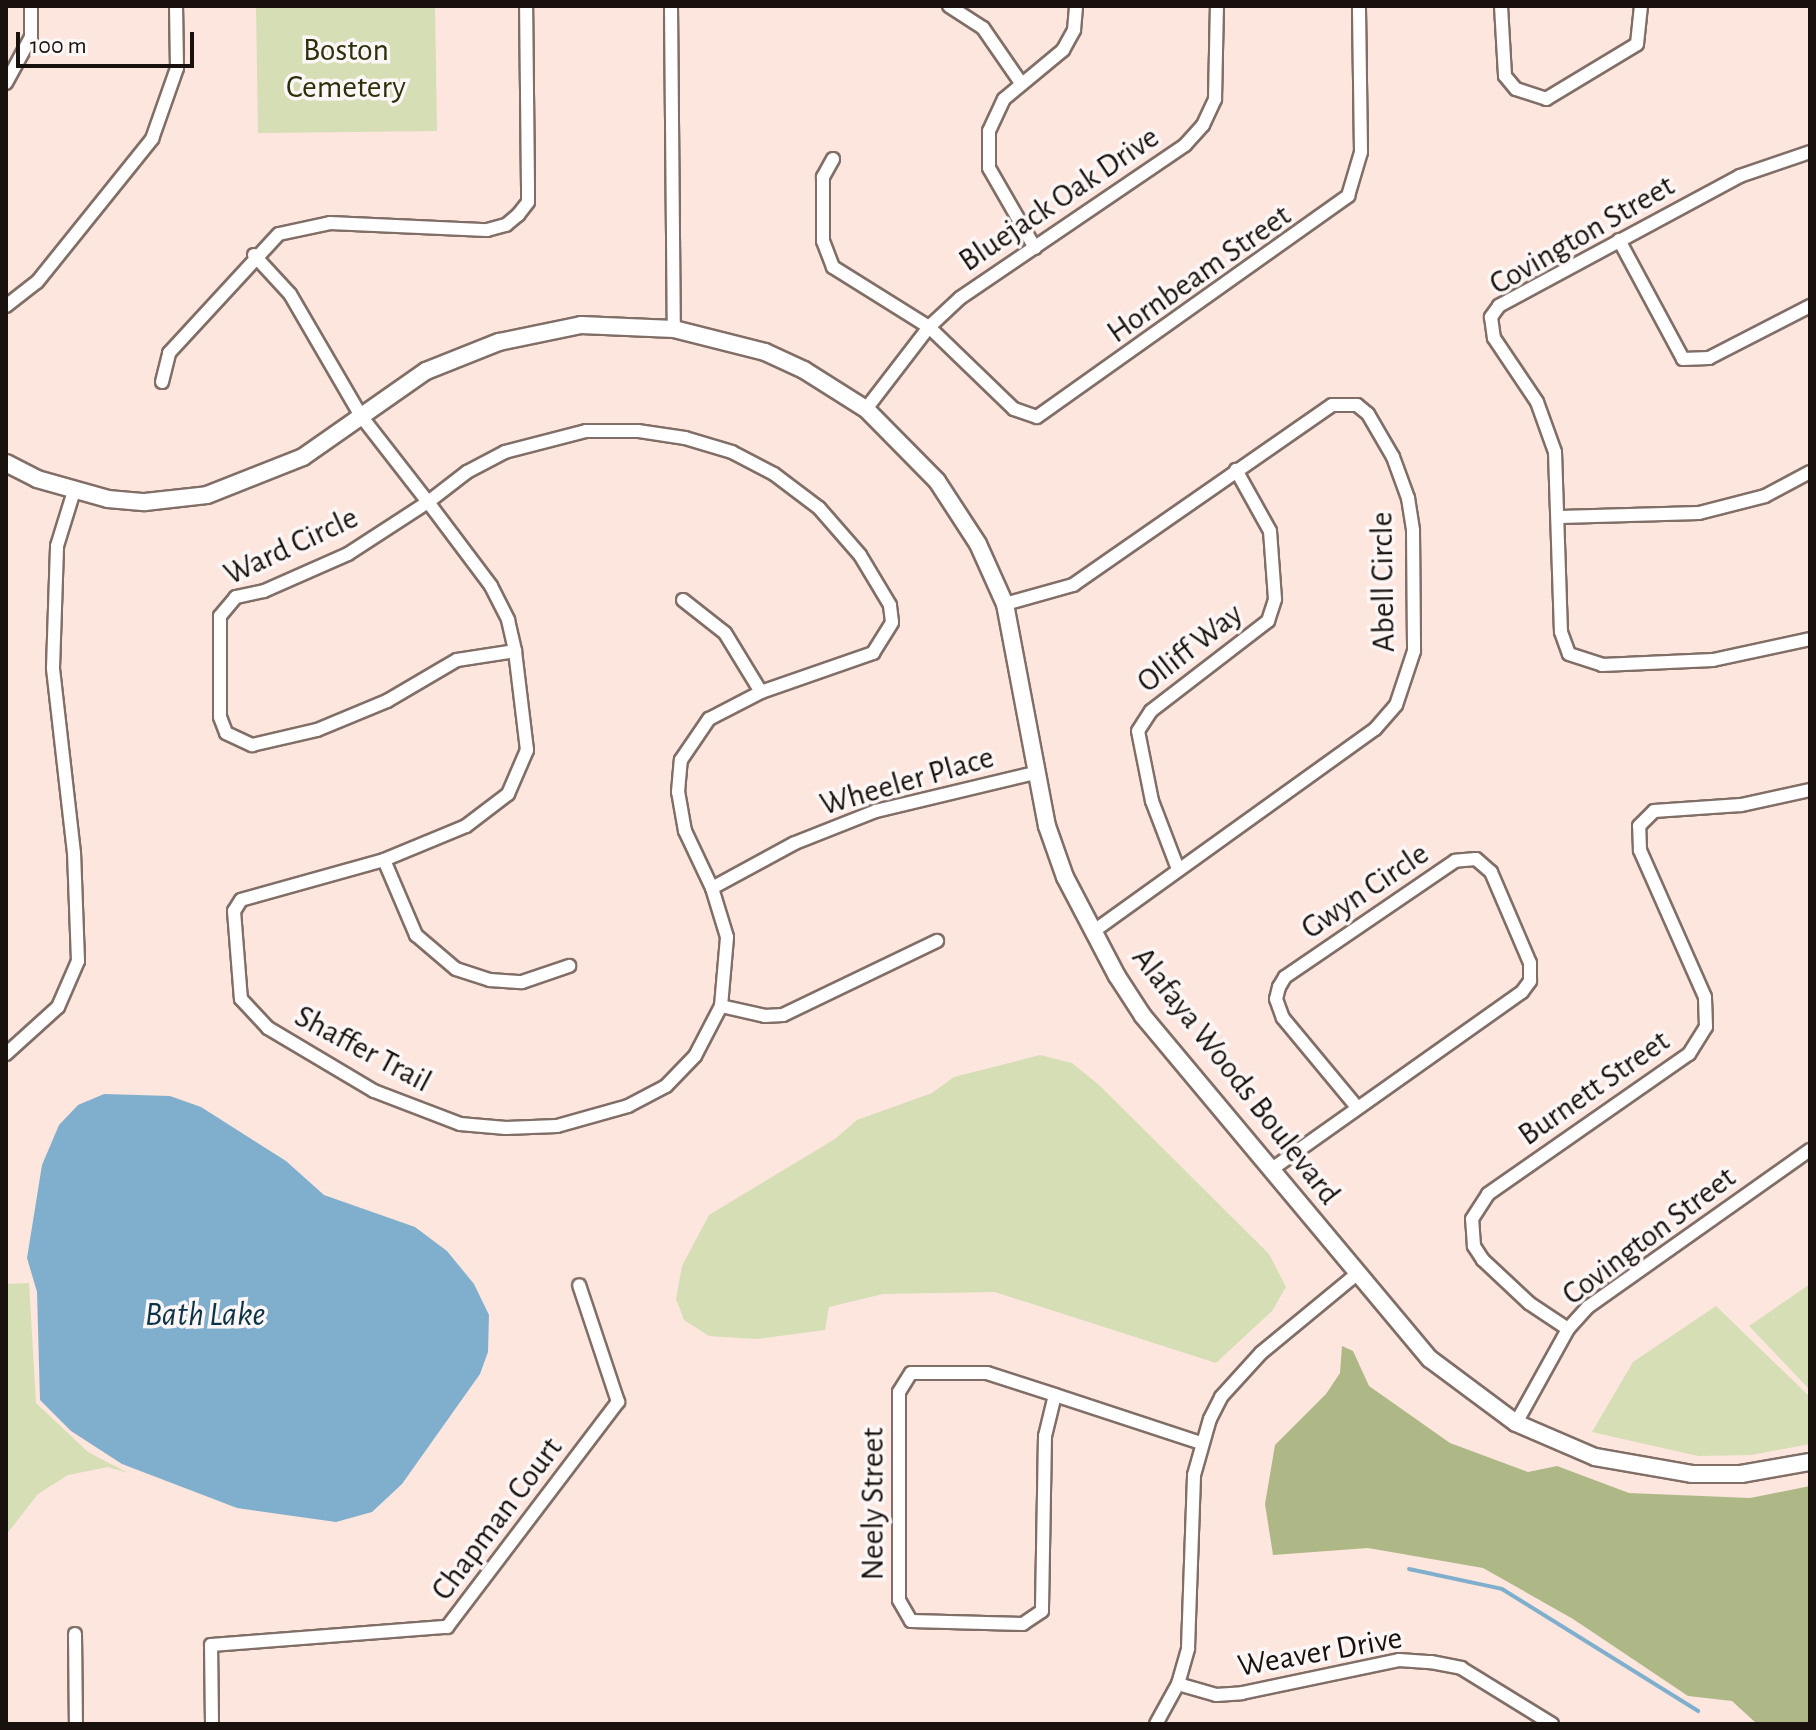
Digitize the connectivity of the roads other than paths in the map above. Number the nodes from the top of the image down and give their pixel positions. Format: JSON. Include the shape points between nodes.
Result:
{"nodes":[{"id":1,"x":31,"y":6,"type":"edge"},
{"id":2,"x":176,"y":6,"type":"edge"},
{"id":3,"x":526,"y":6,"type":"edge"},
{"id":4,"x":671,"y":6,"type":"edge"},
{"id":5,"x":949,"y":6,"type":"edge"},
{"id":6,"x":1076,"y":6,"type":"edge"},
{"id":7,"x":1217,"y":6,"type":"edge"},
{"id":8,"x":1359,"y":6,"type":"edge"},
{"id":9,"x":1501,"y":6,"type":"edge"},
{"id":10,"x":1641,"y":6,"type":"edge"},
{"id":11,"x":6,"y":83,"type":"edge"},
{"id":12,"x":1021,"y":83,"type":"junction"},
{"id":13,"x":1810,"y":152,"type":"edge"},
{"id":14,"x":833,"y":159,"type":"dead end"},
{"id":15,"x":1619,"y":240,"type":"junction"},
{"id":16,"x":1035,"y":248,"type":"junction"},
{"id":17,"x":254,"y":255,"type":"junction"},
{"id":18,"x":6,"y":306,"type":"edge"},
{"id":19,"x":1810,"y":306,"type":"edge"},
{"id":20,"x":929,"y":327,"type":"junction"},
{"id":21,"x":674,"y":329,"type":"junction"},
{"id":22,"x":162,"y":382,"type":"dead end"},
{"id":23,"x":866,"y":409,"type":"junction"},
{"id":24,"x":361,"y":416,"type":"junction"},
{"id":25,"x":6,"y":463,"type":"edge"},
{"id":26,"x":1236,"y":470,"type":"junction"},
{"id":27,"x":1810,"y":472,"type":"edge"},
{"id":28,"x":74,"y":491,"type":"junction"},
{"id":29,"x":428,"y":502,"type":"junction"},
{"id":30,"x":1560,"y":517,"type":"junction"},
{"id":31,"x":683,"y":600,"type":"dead end"},
{"id":32,"x":1005,"y":604,"type":"junction"},
{"id":33,"x":1810,"y":639,"type":"edge"},
{"id":34,"x":515,"y":651,"type":"junction"},
{"id":35,"x":761,"y":692,"type":"junction"},
{"id":36,"x":1034,"y":773,"type":"junction"},
{"id":37,"x":1810,"y":790,"type":"edge"},
{"id":38,"x":384,"y":860,"type":"junction"},
{"id":39,"x":1178,"y":869,"type":"junction"},
{"id":40,"x":712,"y":888,"type":"junction"},
{"id":41,"x":1092,"y":932,"type":"junction"},
{"id":42,"x":937,"y":941,"type":"dead end"},
{"id":43,"x":569,"y":966,"type":"dead end"},
{"id":44,"x":721,"y":1006,"type":"junction"},
{"id":45,"x":6,"y":1054,"type":"edge"},
{"id":46,"x":1356,"y":1106,"type":"junction"},
{"id":47,"x":1810,"y":1150,"type":"edge"},
{"id":48,"x":1272,"y":1169,"type":"junction"},
{"id":49,"x":1357,"y":1274,"type":"junction"},
{"id":50,"x":579,"y":1285,"type":"dead end"},
{"id":51,"x":1568,"y":1329,"type":"junction"},
{"id":52,"x":1055,"y":1395,"type":"junction"},
{"id":53,"x":1516,"y":1423,"type":"junction"},
{"id":54,"x":1201,"y":1443,"type":"junction"},
{"id":55,"x":1810,"y":1462,"type":"edge"},
{"id":56,"x":75,"y":1634,"type":"dead end"},
{"id":57,"x":1178,"y":1684,"type":"junction"},
{"id":58,"x":76,"y":1724,"type":"edge"},
{"id":59,"x":212,"y":1724,"type":"edge"},
{"id":60,"x":1156,"y":1724,"type":"edge"},
{"id":61,"x":1552,"y":1724,"type":"edge"}],
"edges":[{"from":1,"to":11,"type":"street","via":[[31,37]]},
{"from":2,"to":18,"type":"street","via":[[177,68],[152,139],[37,282]]},
{"from":3,"to":17,"type":"street","via":[[528,202],[518,215],[487,230],[306,225],[279,234]]},
{"from":4,"to":21,"type":"street"},
{"from":5,"to":12,"type":"street","via":[[983,28]]},
{"from":6,"to":12,"type":"street","via":[[1074,30],[1063,50]]},
{"from":7,"to":16,"type":"street","name":"Bluejack Oak Drive","via":[[1215,99],[1203,125],[1185,145]]},
{"from":8,"to":20,"type":"street","name":"Hornbeam Street","via":[[1361,152],[1348,196],[1334,211],[1037,417],[1014,409]]},
{"from":9,"to":10,"type":"street","via":[[1505,76],[1516,89],[1546,99],[1637,44]]},
{"from":12,"to":16,"type":"street","via":[[996,113],[987,147],[998,190]]},
{"from":13,"to":15,"type":"street","name":"Covington Street","via":[[1740,176]]},
{"from":14,"to":20,"type":"street","via":[[823,177],[826,255],[842,275]]},
{"from":15,"to":19,"type":"street","via":[[1683,359],[1709,358]]},
{"from":15,"to":30,"type":"street","name":"Covington Street","via":[[1499,306],[1491,317],[1494,338],[1548,429]]},
{"from":16,"to":20,"type":"street","name":"Bluejack Oak Drive","via":[[960,298]]},
{"from":17,"to":22,"type":"street","via":[[169,353]]},
{"from":17,"to":24,"type":"street","name":"Shaffer Trail","via":[[290,294]]},
{"from":20,"to":23,"type":"street","name":"Bluejack Oak Drive"},
{"from":21,"to":23,"type":"street","name":"Alafaya Woods Boulevard","via":[[765,352]]},
{"from":21,"to":24,"type":"street","name":"Alafaya Woods Boulevard","via":[[581,325],[499,342],[426,371]]},
{"from":23,"to":32,"type":"street","name":"Alafaya Woods Boulevard","via":[[937,481],[978,544]]},
{"from":24,"to":28,"type":"street","name":"Alafaya Woods Boulevard","via":[[303,457],[207,495],[145,502]]},
{"from":24,"to":29,"type":"street","name":"Shaffer Trail"},
{"from":25,"to":28,"type":"street","name":"Alafaya Woods Boulevard"},
{"from":26,"to":32,"type":"street","name":"Abell Circle","via":[[1073,585]]},
{"from":26,"to":39,"type":"street","name":"Olliff Way","via":[[1270,531],[1275,599],[1268,621],[1253,638],[1151,711],[1138,731],[1152,801]]},
{"from":26,"to":39,"type":"street","name":"Abell Circle","via":[[1332,405],[1357,405],[1368,414],[1393,457],[1408,498],[1416,583],[1414,651],[1396,705],[1375,729]]},
{"from":27,"to":30,"type":"street","via":[[1765,496],[1699,513]]},
{"from":28,"to":45,"type":"street","via":[[55,568],[53,668],[74,853],[78,961],[58,1007]]},
{"from":29,"to":34,"type":"street","name":"Shaffer Trail","via":[[491,586],[508,620]]},
{"from":29,"to":34,"type":"street","name":"Ward Circle","via":[[348,554],[225,606],[220,616],[220,703],[226,733],[252,745],[317,730],[387,701],[457,660]]},
{"from":29,"to":35,"type":"street","name":"Shaffer Trail","via":[[505,452],[586,431],[685,438],[732,452],[774,474],[819,508],[860,555],[890,605],[892,622],[873,653]]},
{"from":30,"to":33,"type":"street","name":"Covington Street","via":[[1563,644],[1583,661],[1713,660]]},
{"from":31,"to":35,"type":"street","via":[[725,633]]},
{"from":32,"to":36,"type":"street","name":"Alafaya Woods Boulevard"},
{"from":34,"to":38,"type":"street","name":"Shaffer Trail","via":[[527,750],[508,794],[466,826]]},
{"from":35,"to":40,"type":"street","name":"Shaffer Trail","via":[[709,719],[681,760],[678,792],[685,831]]},
{"from":36,"to":40,"type":"street","name":"Wheeler Place","via":[[876,811],[795,843]]},
{"from":36,"to":41,"type":"street","name":"Alafaya Woods Boulevard","via":[[1065,877]]},
{"from":37,"to":51,"type":"street","name":"Burnett Street","via":[[1741,805],[1654,811],[1639,826],[1640,850],[1705,997],[1706,1027],[1689,1054],[1488,1194],[1472,1219],[1474,1246],[1483,1260],[1529,1303]]},
{"from":38,"to":43,"type":"street","via":[[416,935],[456,969],[490,980],[522,982]]},
{"from":38,"to":44,"type":"street","name":"Shaffer Trail","via":[[241,900],[234,911],[237,978],[241,999],[268,1028],[414,1109],[460,1124],[506,1128],[557,1126],[602,1114],[666,1086],[695,1056]]},
{"from":39,"to":41,"type":"street","name":"Abell Circle"},
{"from":40,"to":44,"type":"street","name":"Shaffer Trail","via":[[727,937]]},
{"from":41,"to":48,"type":"street","name":"Alafaya Woods Boulevard","via":[[1143,1016]]},
{"from":42,"to":44,"type":"street","via":[[783,1015]]},
{"from":46,"to":46,"type":"street","name":"Gwyn Circle","via":[[1522,992],[1530,981],[1530,963],[1491,872],[1476,859],[1455,861],[1285,977],[1279,987],[1276,999],[1283,1018]]},
{"from":46,"to":48,"type":"street","name":"Gwyn Circle"},
{"from":47,"to":51,"type":"street","name":"Covington Street","via":[[1612,1287]]},
{"from":48,"to":49,"type":"street","name":"Alafaya Woods Boulevard"},
{"from":49,"to":53,"type":"street","name":"Alafaya Woods Boulevard","via":[[1430,1359]]},
{"from":49,"to":54,"type":"street","via":[[1238,1377],[1221,1397]]},
{"from":50,"to":59,"type":"street","name":"Chapman Court","via":[[618,1402],[447,1627],[211,1645]]},
{"from":51,"to":53,"type":"street","name":"Covington Street"},
{"from":52,"to":52,"type":"street","name":"Neely Street","via":[[967,1370],[921,1370],[902,1382],[899,1600],[911,1621],[1023,1624],[1042,1611],[1045,1436]]},
{"from":52,"to":54,"type":"street","name":"Neely Street"},
{"from":53,"to":55,"type":"street","name":"Alafaya Woods Boulevard","via":[[1595,1457],[1646,1469],[1741,1474]]},
{"from":54,"to":57,"type":"street","via":[[1194,1475],[1192,1612]]},
{"from":56,"to":58,"type":"street"},
{"from":57,"to":60,"type":"street"},
{"from":57,"to":61,"type":"street","name":"Weaver Drive","via":[[1216,1695],[1242,1693],[1399,1660],[1431,1662],[1461,1668]]}]}
